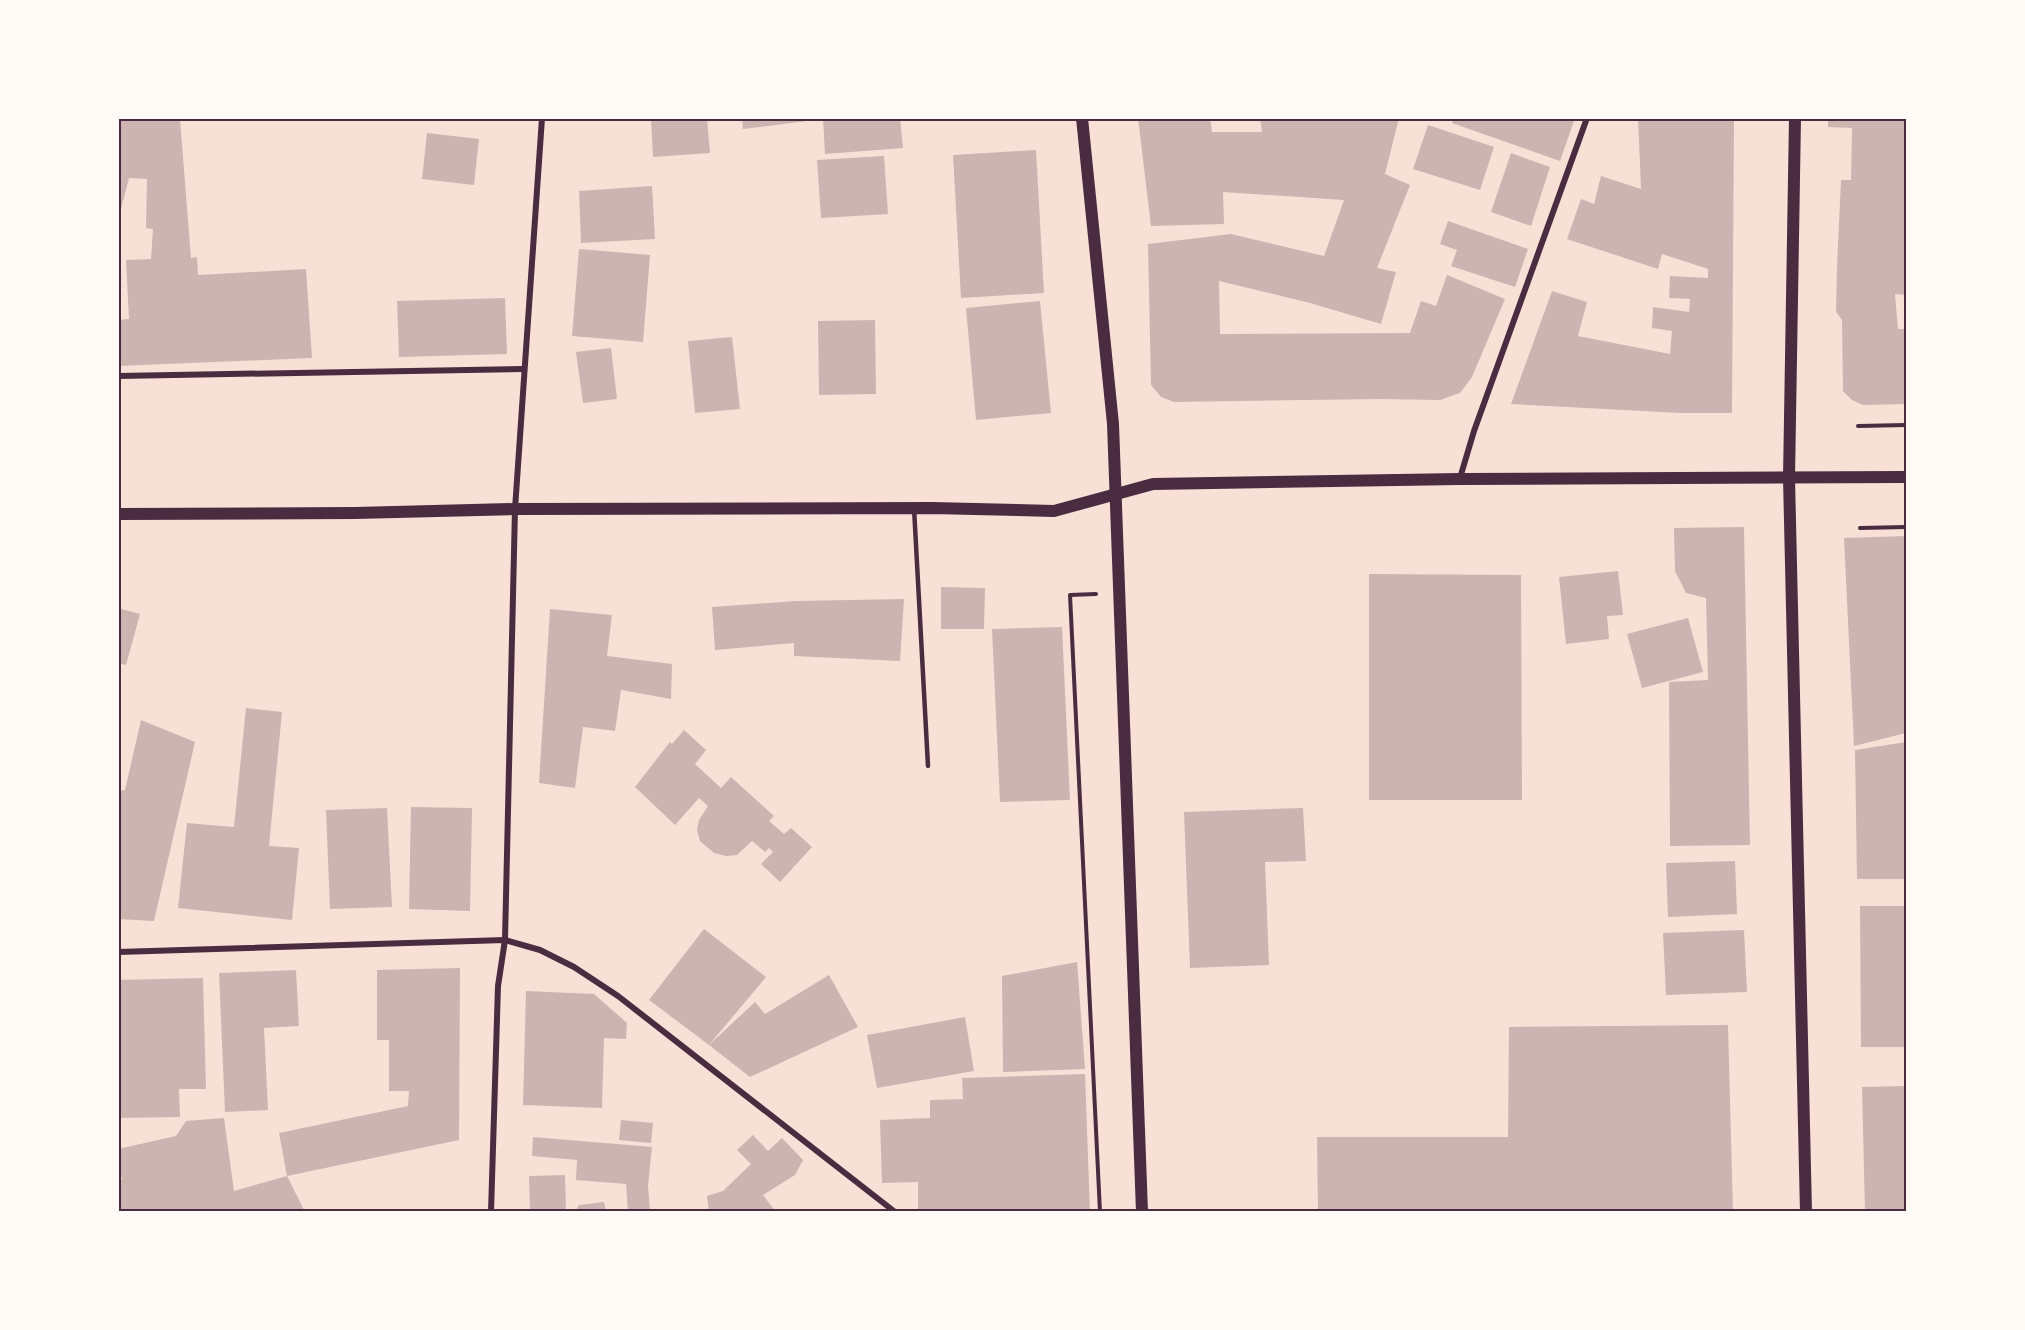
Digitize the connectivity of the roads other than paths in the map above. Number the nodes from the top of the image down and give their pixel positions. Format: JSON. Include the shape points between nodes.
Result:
{"nodes":[{"id":1,"x":542,"y":118,"type":"edge"},
{"id":2,"x":1082,"y":118,"type":"edge"},
{"id":3,"x":1587,"y":118,"type":"edge"},
{"id":4,"x":1795,"y":118,"type":"edge"},
{"id":5,"x":524,"y":369,"type":"junction"},
{"id":6,"x":118,"y":376,"type":"edge"},
{"id":7,"x":1906,"y":477,"type":"edge"},
{"id":8,"x":1789,"y":478,"type":"junction"},
{"id":9,"x":1460,"y":479,"type":"junction"},
{"id":10,"x":1116,"y":494,"type":"junction"},
{"id":11,"x":914,"y":508,"type":"junction"},
{"id":12,"x":515,"y":509,"type":"junction"},
{"id":13,"x":118,"y":514,"type":"edge"},
{"id":14,"x":928,"y":766,"type":"dead end"},
{"id":15,"x":505,"y":940,"type":"junction"},
{"id":16,"x":118,"y":952,"type":"edge"},
{"id":17,"x":491,"y":1212,"type":"edge"},
{"id":18,"x":895,"y":1212,"type":"edge"},
{"id":19,"x":1142,"y":1212,"type":"edge"},
{"id":20,"x":1806,"y":1212,"type":"edge"}],
"edges":[{"from":1,"to":5,"type":"street"},
{"from":2,"to":10,"type":"main road","via":[[1113,424]]},
{"from":3,"to":9,"type":"street"},
{"from":4,"to":8,"type":"main road"},
{"from":5,"to":6,"type":"street"},
{"from":5,"to":12,"type":"street"},
{"from":7,"to":8,"type":"main road"},
{"from":8,"to":9,"type":"main road"},
{"from":8,"to":20,"type":"main road"},
{"from":9,"to":10,"type":"main road","via":[[1153,484]]},
{"from":10,"to":11,"type":"main road","via":[[1054,511]]},
{"from":10,"to":19,"type":"main road"},
{"from":11,"to":12,"type":"main road"},
{"from":11,"to":14,"type":"lane"},
{"from":12,"to":13,"type":"main road"},
{"from":12,"to":15,"type":"street"},
{"from":15,"to":16,"type":"street"},
{"from":15,"to":17,"type":"street","via":[[498,986]]},
{"from":15,"to":18,"type":"street","via":[[566,962],[609,990]]}]}
